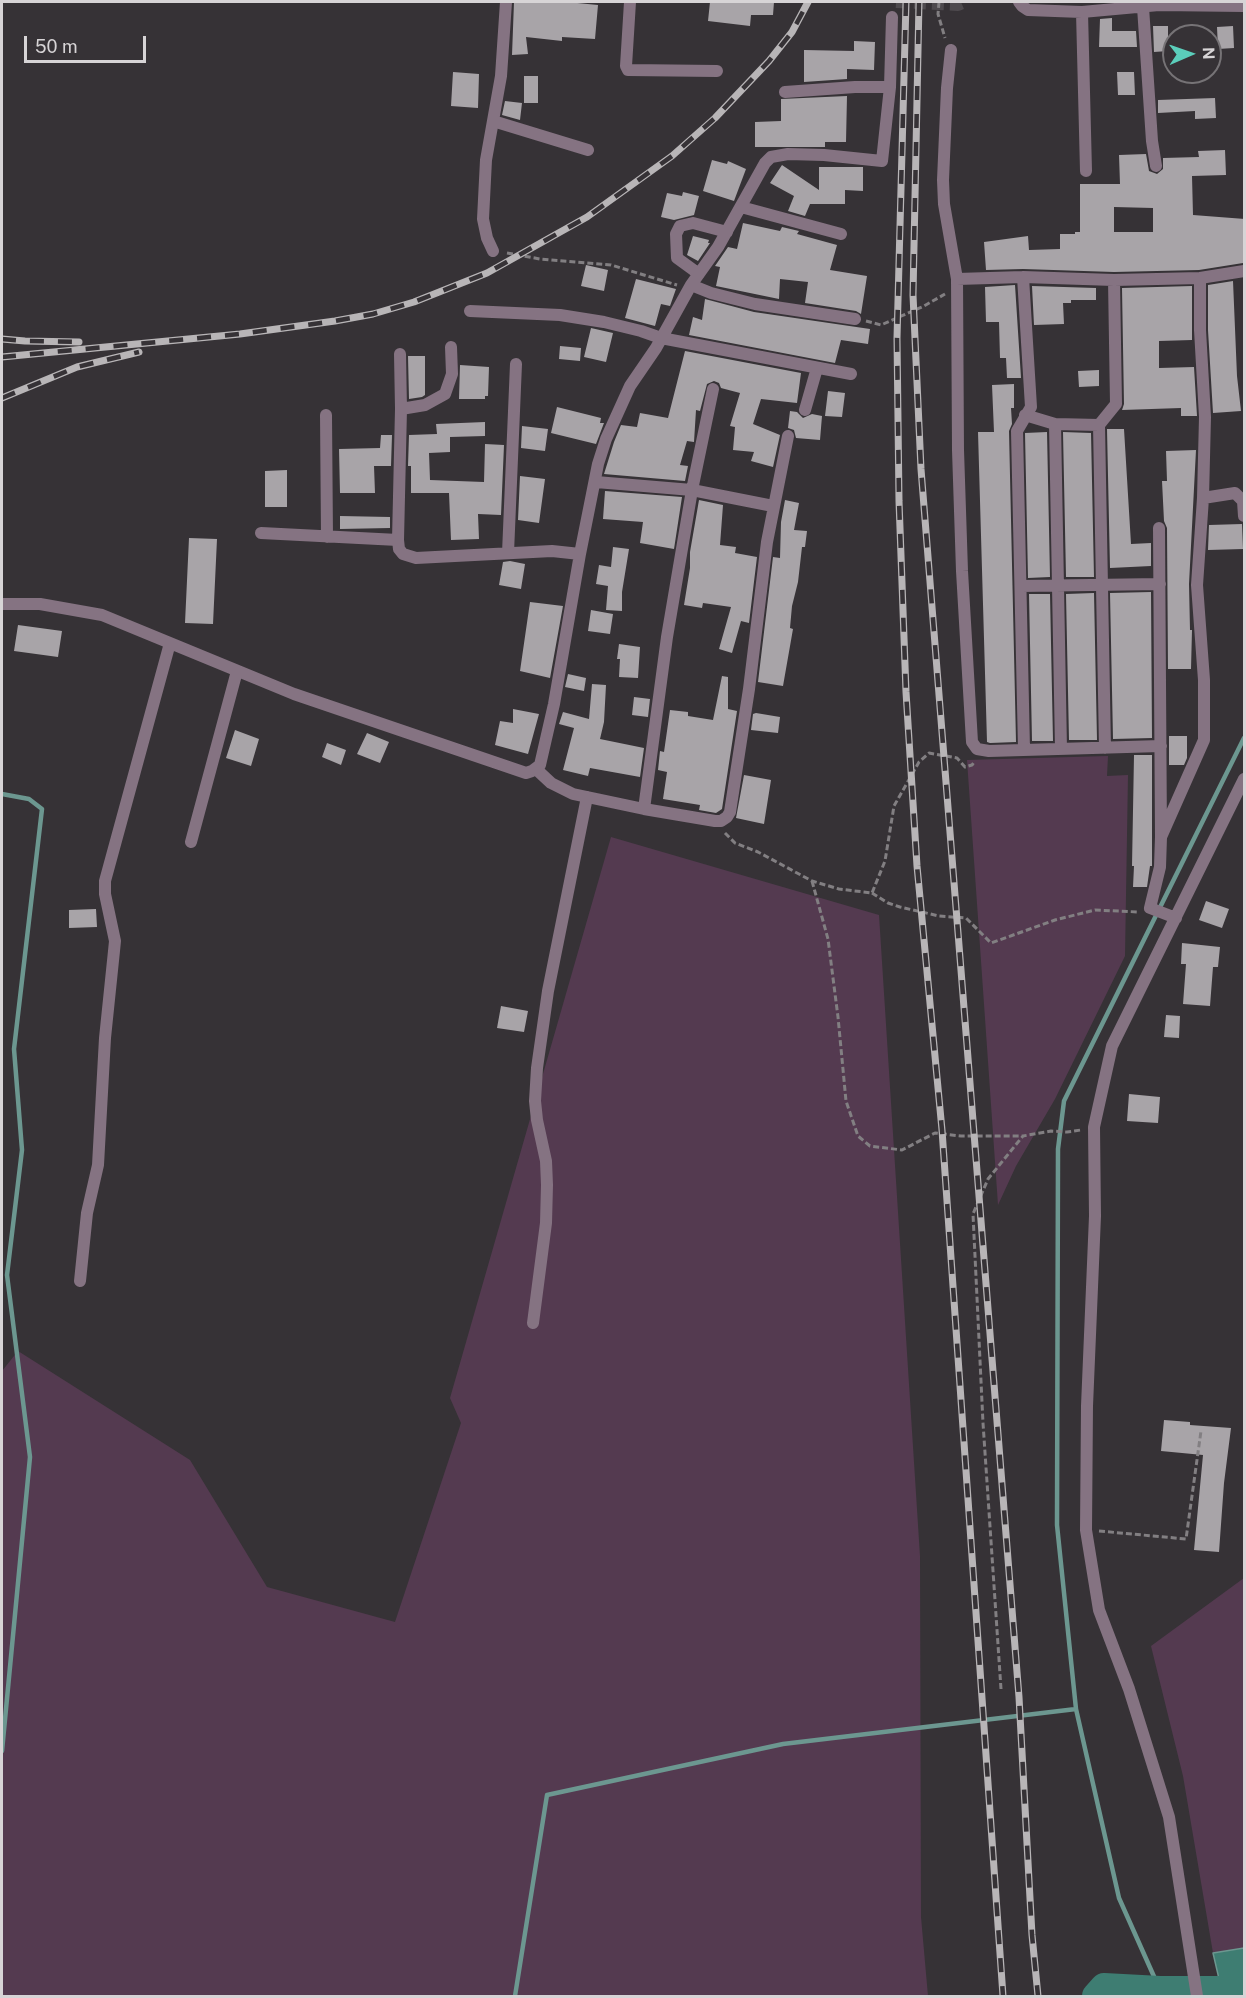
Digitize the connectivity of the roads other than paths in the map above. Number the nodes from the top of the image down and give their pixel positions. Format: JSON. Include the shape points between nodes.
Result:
{"nodes":[{"id":1,"x":506,"y":2,"type":"edge"},
{"id":2,"x":630,"y":2,"type":"edge"},
{"id":3,"x":1019,"y":2,"type":"edge"},
{"id":4,"x":1159,"y":3,"type":"edge"},
{"id":5,"x":1245,"y":6,"type":"edge"},
{"id":6,"x":1143,"y":7,"type":"junction"},
{"id":7,"x":1082,"y":12,"type":"junction"},
{"id":8,"x":892,"y":17,"type":"dead end"},
{"id":9,"x":951,"y":50,"type":"road end"},
{"id":10,"x":717,"y":71,"type":"dead end"},
{"id":11,"x":890,"y":87,"type":"junction"},
{"id":12,"x":785,"y":92,"type":"dead end"},
{"id":13,"x":493,"y":121,"type":"junction"},
{"id":14,"x":588,"y":150,"type":"dead end"},
{"id":15,"x":1156,"y":166,"type":"dead end"},
{"id":16,"x":1086,"y":171,"type":"dead end"},
{"id":17,"x":741,"y":207,"type":"junction"},
{"id":18,"x":726,"y":232,"type":"junction"},
{"id":19,"x":841,"y":234,"type":"dead end"},
{"id":20,"x":493,"y":251,"type":"road end"},
{"id":21,"x":1245,"y":271,"type":"edge"},
{"id":22,"x":699,"y":274,"type":"junction"},
{"id":23,"x":1023,"y":277,"type":"junction"},
{"id":24,"x":1200,"y":278,"type":"junction"},
{"id":25,"x":1114,"y":280,"type":"junction"},
{"id":26,"x":957,"y":283,"type":"junction"},
{"id":27,"x":690,"y":287,"type":"junction"},
{"id":28,"x":470,"y":311,"type":"dead end"},
{"id":29,"x":855,"y":319,"type":"road end"},
{"id":30,"x":661,"y":338,"type":"junction"},
{"id":31,"x":451,"y":347,"type":"dead end"},
{"id":32,"x":400,"y":354,"type":"dead end"},
{"id":33,"x":516,"y":364,"type":"dead end"},
{"id":34,"x":817,"y":368,"type":"junction"},
{"id":35,"x":851,"y":374,"type":"dead end"},
{"id":36,"x":713,"y":388,"type":"dead end"},
{"id":37,"x":401,"y":409,"type":"junction"},
{"id":38,"x":805,"y":410,"type":"dead end"},
{"id":39,"x":326,"y":415,"type":"dead end"},
{"id":40,"x":1025,"y":415,"type":"junction"},
{"id":41,"x":1055,"y":424,"type":"junction"},
{"id":42,"x":1099,"y":425,"type":"junction"},
{"id":43,"x":788,"y":436,"type":"dead end"},
{"id":44,"x":596,"y":482,"type":"junction"},
{"id":45,"x":692,"y":490,"type":"junction"},
{"id":46,"x":1203,"y":498,"type":"junction"},
{"id":47,"x":773,"y":506,"type":"junction"},
{"id":48,"x":1245,"y":516,"type":"edge"},
{"id":49,"x":1159,"y":528,"type":"dead end"},
{"id":50,"x":261,"y":533,"type":"dead end"},
{"id":51,"x":327,"y":537,"type":"junction"},
{"id":52,"x":398,"y":540,"type":"junction"},
{"id":53,"x":508,"y":553,"type":"junction"},
{"id":54,"x":580,"y":554,"type":"junction"},
{"id":55,"x":1160,"y":584,"type":"junction"},
{"id":56,"x":1058,"y":585,"type":"junction"},
{"id":57,"x":1102,"y":585,"type":"junction"},
{"id":58,"x":1021,"y":586,"type":"junction"},
{"id":59,"x":2,"y":604,"type":"edge"},
{"id":60,"x":170,"y":643,"type":"junction"},
{"id":61,"x":237,"y":671,"type":"junction"},
{"id":62,"x":1161,"y":747,"type":"junction"},
{"id":63,"x":1105,"y":748,"type":"junction"},
{"id":64,"x":1024,"y":749,"type":"junction"},
{"id":65,"x":1061,"y":749,"type":"junction"},
{"id":66,"x":536,"y":769,"type":"junction"},
{"id":67,"x":1245,"y":778,"type":"edge"},
{"id":68,"x":587,"y":796,"type":"junction"},
{"id":69,"x":644,"y":809,"type":"junction"},
{"id":70,"x":1161,"y":837,"type":"junction"},
{"id":71,"x":191,"y":843,"type":"dead end"},
{"id":72,"x":1176,"y":918,"type":"junction"},
{"id":73,"x":81,"y":1281,"type":"dead end"},
{"id":74,"x":533,"y":1323,"type":"dead end"},
{"id":75,"x":1197,"y":1996,"type":"edge"}],
"edges":[{"from":1,"to":13,"type":"street","via":[[501,76]]},
{"from":2,"to":10,"type":"street","via":[[628,70]]},
{"from":3,"to":7,"type":"street","via":[[1028,10]]},
{"from":4,"to":5,"type":"street"},
{"from":4,"to":6,"type":"street"},
{"from":6,"to":7,"type":"street"},
{"from":6,"to":15,"type":"street"},
{"from":7,"to":16,"type":"street"},
{"from":8,"to":11,"type":"street"},
{"from":9,"to":26,"type":"street","via":[[943,180]]},
{"from":11,"to":12,"type":"street"},
{"from":11,"to":17,"type":"street","via":[[882,161],[788,153],[771,157]]},
{"from":13,"to":14,"type":"street"},
{"from":13,"to":20,"type":"street","via":[[486,160],[483,219]]},
{"from":17,"to":18,"type":"street"},
{"from":17,"to":19,"type":"street"},
{"from":18,"to":22,"type":"street"},
{"from":18,"to":22,"type":"street","via":[[693,223],[680,226],[676,234],[677,258]]},
{"from":21,"to":24,"type":"street"},
{"from":22,"to":27,"type":"street"},
{"from":23,"to":25,"type":"street"},
{"from":23,"to":26,"type":"street"},
{"from":23,"to":40,"type":"street","via":[[1031,407]]},
{"from":24,"to":25,"type":"street"},
{"from":24,"to":46,"type":"street","via":[[1205,417]]},
{"from":25,"to":42,"type":"street","via":[[1116,404]]},
{"from":26,"to":64,"type":"street","via":[[958,450],[972,742],[983,750]]},
{"from":27,"to":29,"type":"street","via":[[755,304]]},
{"from":27,"to":30,"type":"street"},
{"from":28,"to":30,"type":"street","via":[[560,315],[614,324]]},
{"from":30,"to":34,"type":"street"},
{"from":30,"to":44,"type":"street","via":[[630,386],[606,439]]},
{"from":31,"to":37,"type":"street","via":[[452,374],[445,394],[425,405]]},
{"from":32,"to":37,"type":"street"},
{"from":33,"to":53,"type":"street"},
{"from":34,"to":35,"type":"street"},
{"from":34,"to":38,"type":"street"},
{"from":36,"to":45,"type":"street"},
{"from":37,"to":52,"type":"street"},
{"from":39,"to":51,"type":"street"},
{"from":40,"to":41,"type":"street"},
{"from":40,"to":58,"type":"street","via":[[1017,431]]},
{"from":41,"to":42,"type":"street"},
{"from":41,"to":56,"type":"street"},
{"from":42,"to":57,"type":"street"},
{"from":43,"to":47,"type":"street"},
{"from":44,"to":45,"type":"street"},
{"from":44,"to":54,"type":"street"},
{"from":45,"to":47,"type":"street"},
{"from":45,"to":69,"type":"street"},
{"from":46,"to":48,"type":"street","via":[[1235,493],[1243,501]]},
{"from":46,"to":70,"type":"street","via":[[1197,585],[1204,740]]},
{"from":47,"to":69,"type":"street","via":[[730,812],[715,821]]},
{"from":49,"to":55,"type":"street"},
{"from":50,"to":51,"type":"street"},
{"from":51,"to":52,"type":"street"},
{"from":52,"to":53,"type":"street","via":[[399,549],[409,557]]},
{"from":53,"to":54,"type":"street"},
{"from":54,"to":66,"type":"street","via":[[554,704]]},
{"from":55,"to":57,"type":"street"},
{"from":55,"to":62,"type":"street"},
{"from":56,"to":57,"type":"street"},
{"from":56,"to":58,"type":"street"},
{"from":56,"to":65,"type":"street"},
{"from":57,"to":63,"type":"street"},
{"from":58,"to":64,"type":"street"},
{"from":59,"to":60,"type":"street","via":[[40,604],[102,615]]},
{"from":60,"to":61,"type":"street"},
{"from":60,"to":73,"type":"street","via":[[105,881],[115,941],[98,1166],[87,1213]]},
{"from":61,"to":66,"type":"street","via":[[526,773]]},
{"from":61,"to":71,"type":"street"},
{"from":62,"to":63,"type":"street"},
{"from":62,"to":70,"type":"street"},
{"from":63,"to":65,"type":"street"},
{"from":64,"to":65,"type":"street"},
{"from":66,"to":68,"type":"street","via":[[551,783]]},
{"from":67,"to":72,"type":"street"},
{"from":68,"to":69,"type":"street"},
{"from":68,"to":74,"type":"street","via":[[548,991],[537,1068],[535,1101],[547,1185]]},
{"from":70,"to":72,"type":"street","via":[[1153,910]]},
{"from":72,"to":75,"type":"street","via":[[1112,1046],[1094,1127],[1086,1530],[1098,1610],[1129,1689],[1169,1817]]}]}
